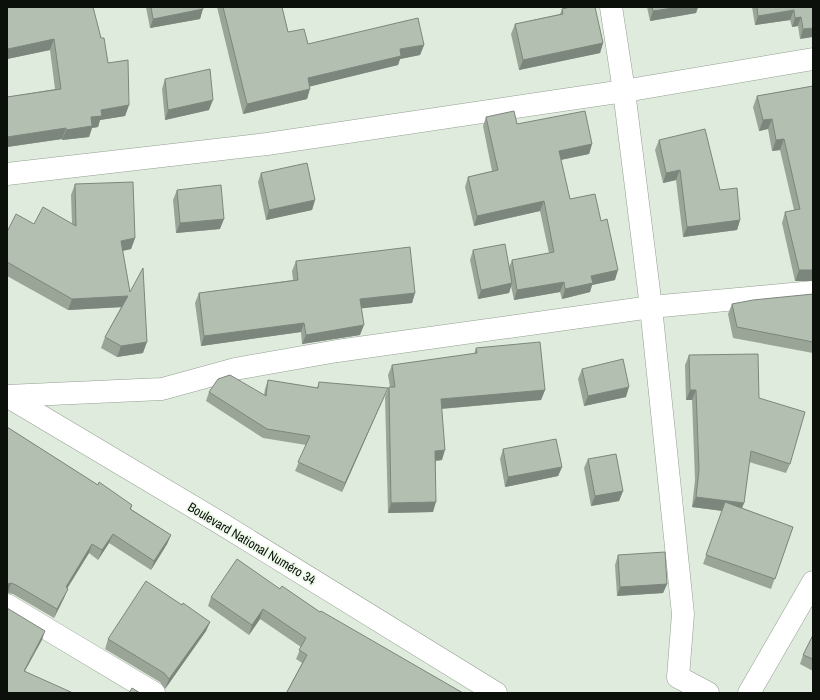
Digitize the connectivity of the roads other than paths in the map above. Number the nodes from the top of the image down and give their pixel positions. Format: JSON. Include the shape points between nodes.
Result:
{"nodes":[{"id":1,"x":611,"y":7,"type":"edge"},
{"id":2,"x":813,"y":59,"type":"edge"},
{"id":3,"x":624,"y":91,"type":"junction"},
{"id":4,"x":7,"y":174,"type":"edge"},
{"id":5,"x":813,"y":292,"type":"edge"},
{"id":6,"x":651,"y":307,"type":"junction"},
{"id":7,"x":7,"y":396,"type":"edge"},
{"id":8,"x":813,"y":582,"type":"edge"},
{"id":9,"x":7,"y":604,"type":"edge"},
{"id":10,"x":154,"y":693,"type":"edge"},
{"id":11,"x":496,"y":693,"type":"edge"},
{"id":12,"x":708,"y":693,"type":"edge"},
{"id":13,"x":749,"y":693,"type":"edge"}],
"edges":[{"from":1,"to":3,"type":"street"},
{"from":2,"to":3,"type":"street"},
{"from":3,"to":4,"type":"street","via":[[267,144]]},
{"from":3,"to":6,"type":"street"},
{"from":5,"to":6,"type":"street"},
{"from":6,"to":7,"type":"street","via":[[337,351],[235,369],[162,389]]},
{"from":6,"to":12,"type":"street","via":[[683,614],[678,677]]},
{"from":7,"to":11,"type":"street","name":"Boulevard National Numéro 34"},
{"from":8,"to":13,"type":"street"},
{"from":9,"to":10,"type":"street"}]}
